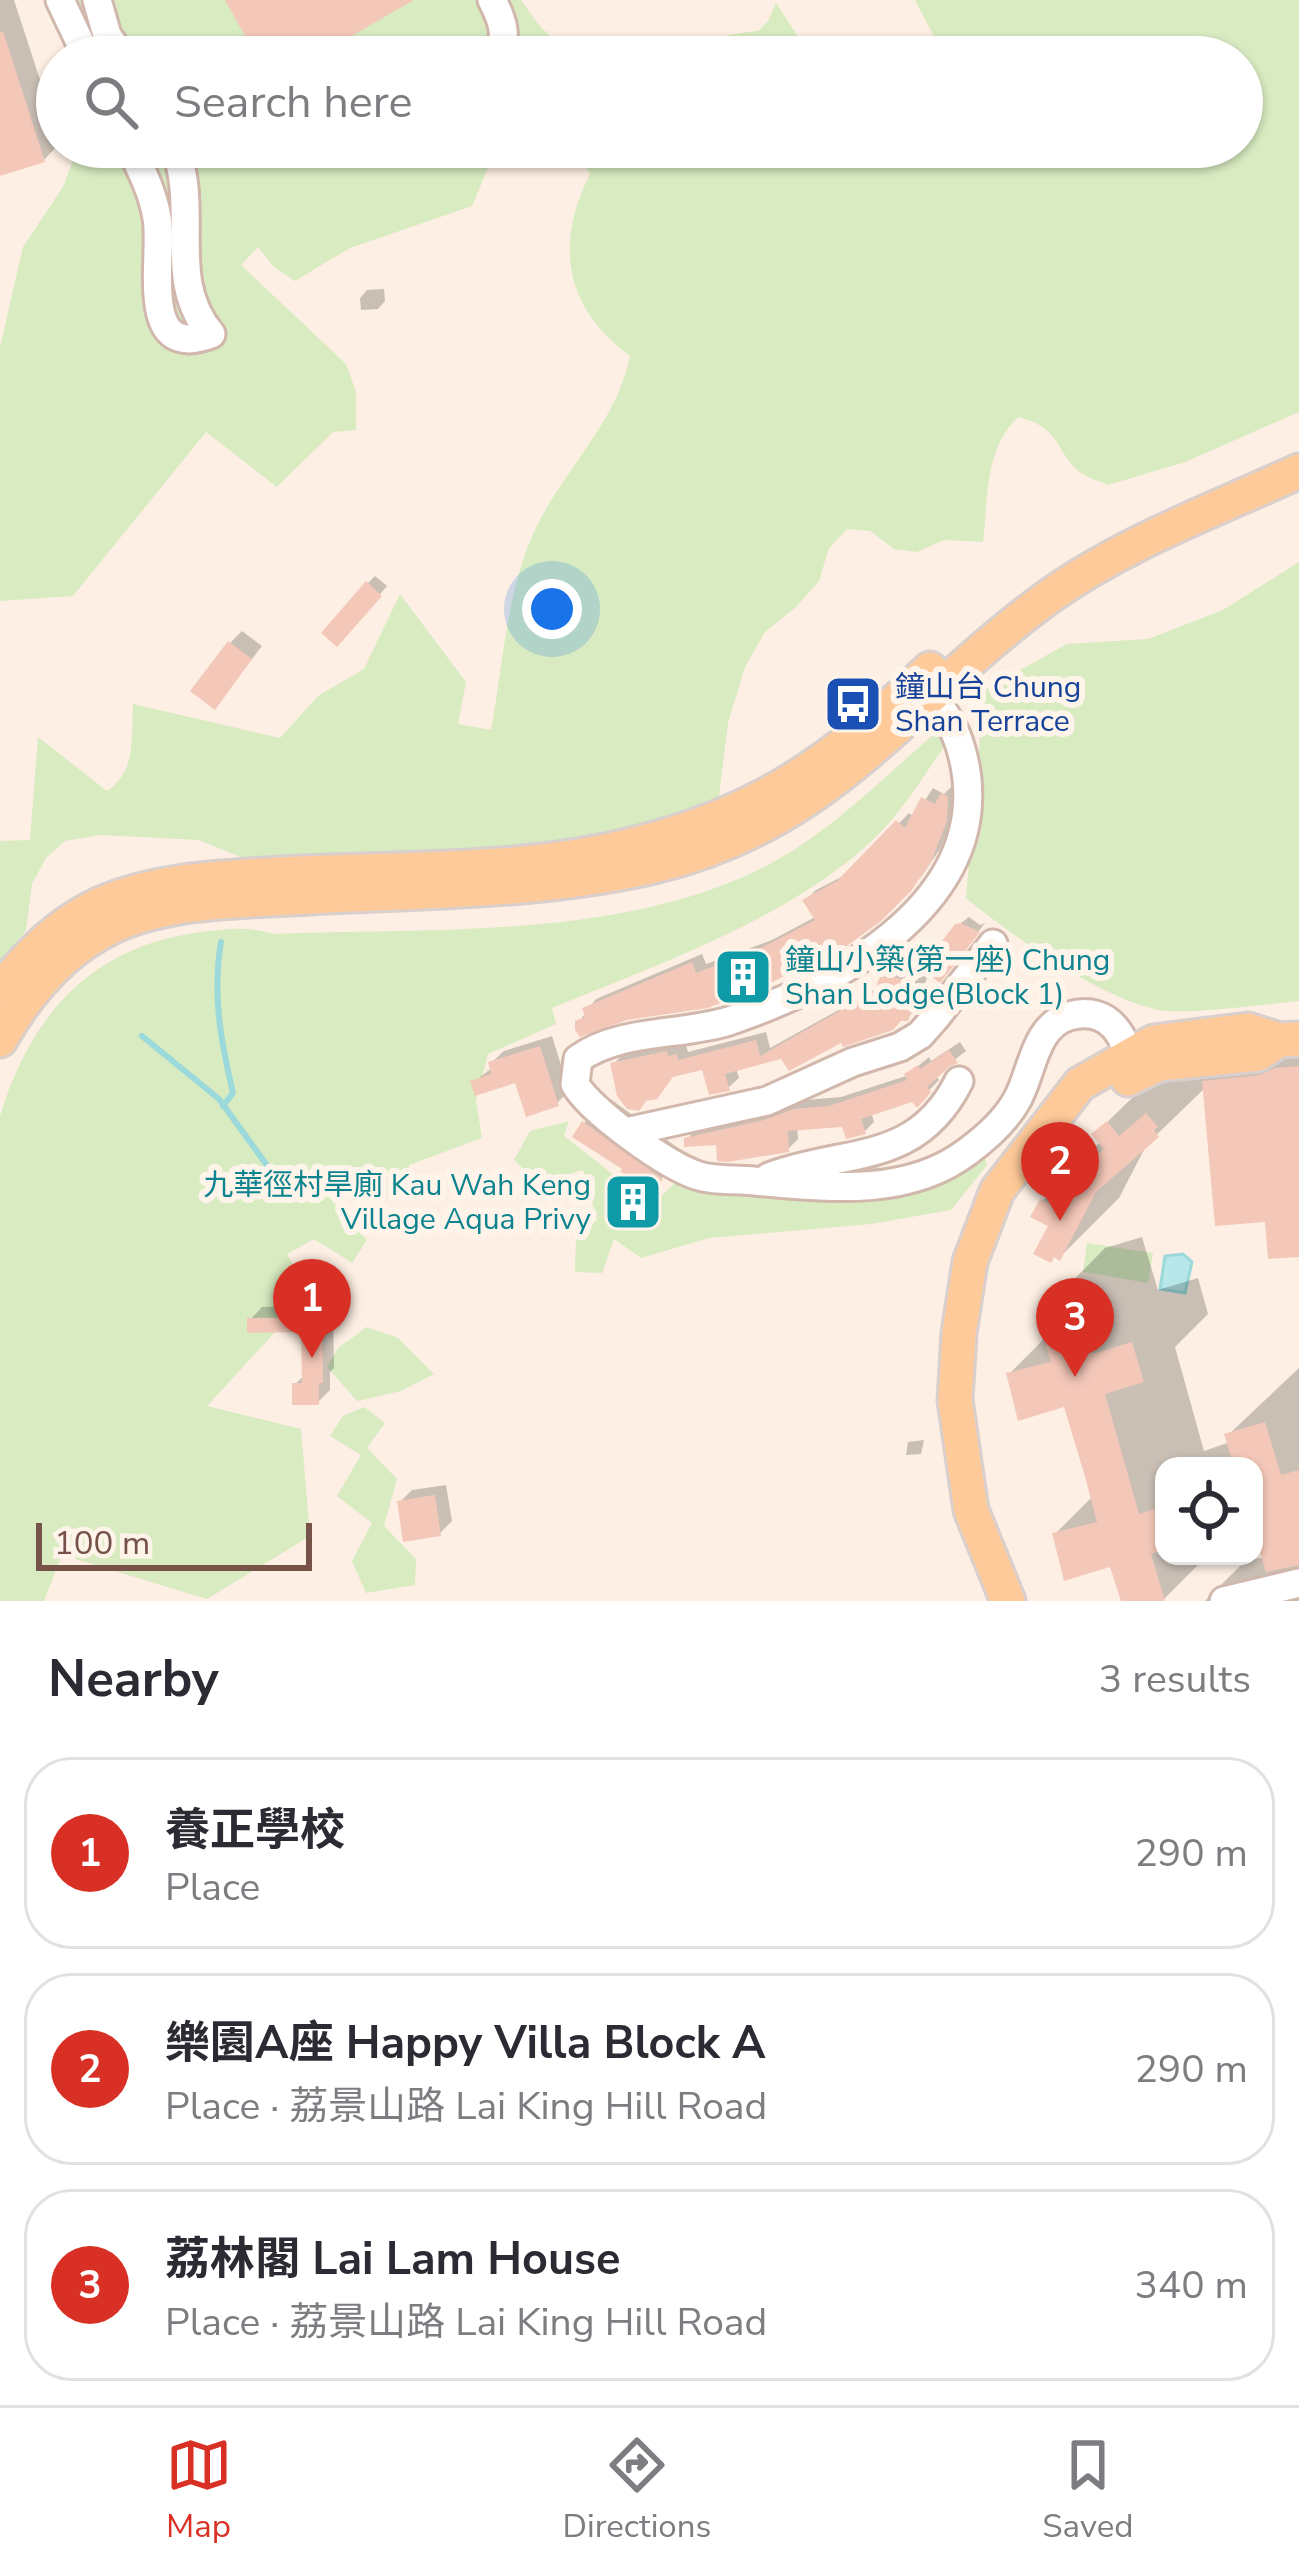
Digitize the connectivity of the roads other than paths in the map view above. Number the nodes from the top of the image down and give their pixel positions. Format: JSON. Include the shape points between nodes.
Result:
{"nodes":[{"id":1,"x":60,"y":0,"type":"edge"},
{"id":2,"x":97,"y":0,"type":"edge"},
{"id":3,"x":492,"y":0,"type":"edge"},
{"id":4,"x":77,"y":36,"type":"edge"},
{"id":5,"x":108,"y":36,"type":"edge"},
{"id":6,"x":503,"y":36,"type":"edge"},
{"id":7,"x":138,"y":168,"type":"edge"},
{"id":8,"x":180,"y":168,"type":"edge"},
{"id":9,"x":1299,"y":447,"type":"edge"},
{"id":10,"x":1299,"y":471,"type":"edge"},
{"id":11,"x":932,"y":696,"type":"junction"},
{"id":12,"x":993,"y":944,"type":"dead end"},
{"id":13,"x":0,"y":991,"type":"edge"},
{"id":14,"x":1289,"y":1039,"type":"edge"},
{"id":15,"x":0,"y":1040,"type":"edge"},
{"id":16,"x":1140,"y":1066,"type":"junction"},
{"id":17,"x":959,"y":1082,"type":"dead end"},
{"id":18,"x":626,"y":1132,"type":"junction"},
{"id":19,"x":759,"y":1181,"type":"junction"},
{"id":20,"x":1299,"y":1583,"type":"edge"},
{"id":21,"x":1008,"y":1601,"type":"edge"},
{"id":22,"x":1224,"y":1601,"type":"edge"}],
"edges":[{"from":1,"to":4,"type":"street"},
{"from":2,"to":5,"type":"street"},
{"from":3,"to":6,"type":"street"},
{"from":7,"to":8,"type":"street","via":[[157,215],[159,316],[174,334],[199,338],[211,334],[189,301]]},
{"from":9,"to":13,"type":"main road","via":[[1048,571],[832,753],[727,816],[547,860],[153,887],[79,916]]},
{"from":10,"to":11,"type":"main road","via":[[1078,577]]},
{"from":11,"to":15,"type":"main road","via":[[816,795],[690,856],[561,883],[193,906],[113,926],[35,986]]},
{"from":11,"to":18,"type":"street","via":[[964,754],[969,802],[965,836],[927,902],[862,957],[728,1021],[610,1044],[578,1059],[582,1096]]},
{"from":12,"to":18,"type":"street","via":[[928,1026],[900,1047],[766,1101]]},
{"from":14,"to":16,"type":"main road","via":[[1248,1030],[1154,1042]]},
{"from":16,"to":19,"type":"street","via":[[1107,1019],[1069,1016],[1042,1041],[1017,1100],[992,1132],[940,1169],[874,1185]]},
{"from":16,"to":21,"type":"main road","via":[[1080,1084],[1019,1158],[981,1224],[970,1262],[956,1415],[968,1499]]},
{"from":17,"to":19,"type":"street","via":[[930,1126],[878,1152]]},
{"from":18,"to":19,"type":"street","via":[[698,1176]]},
{"from":20,"to":22,"type":"street"}]}
